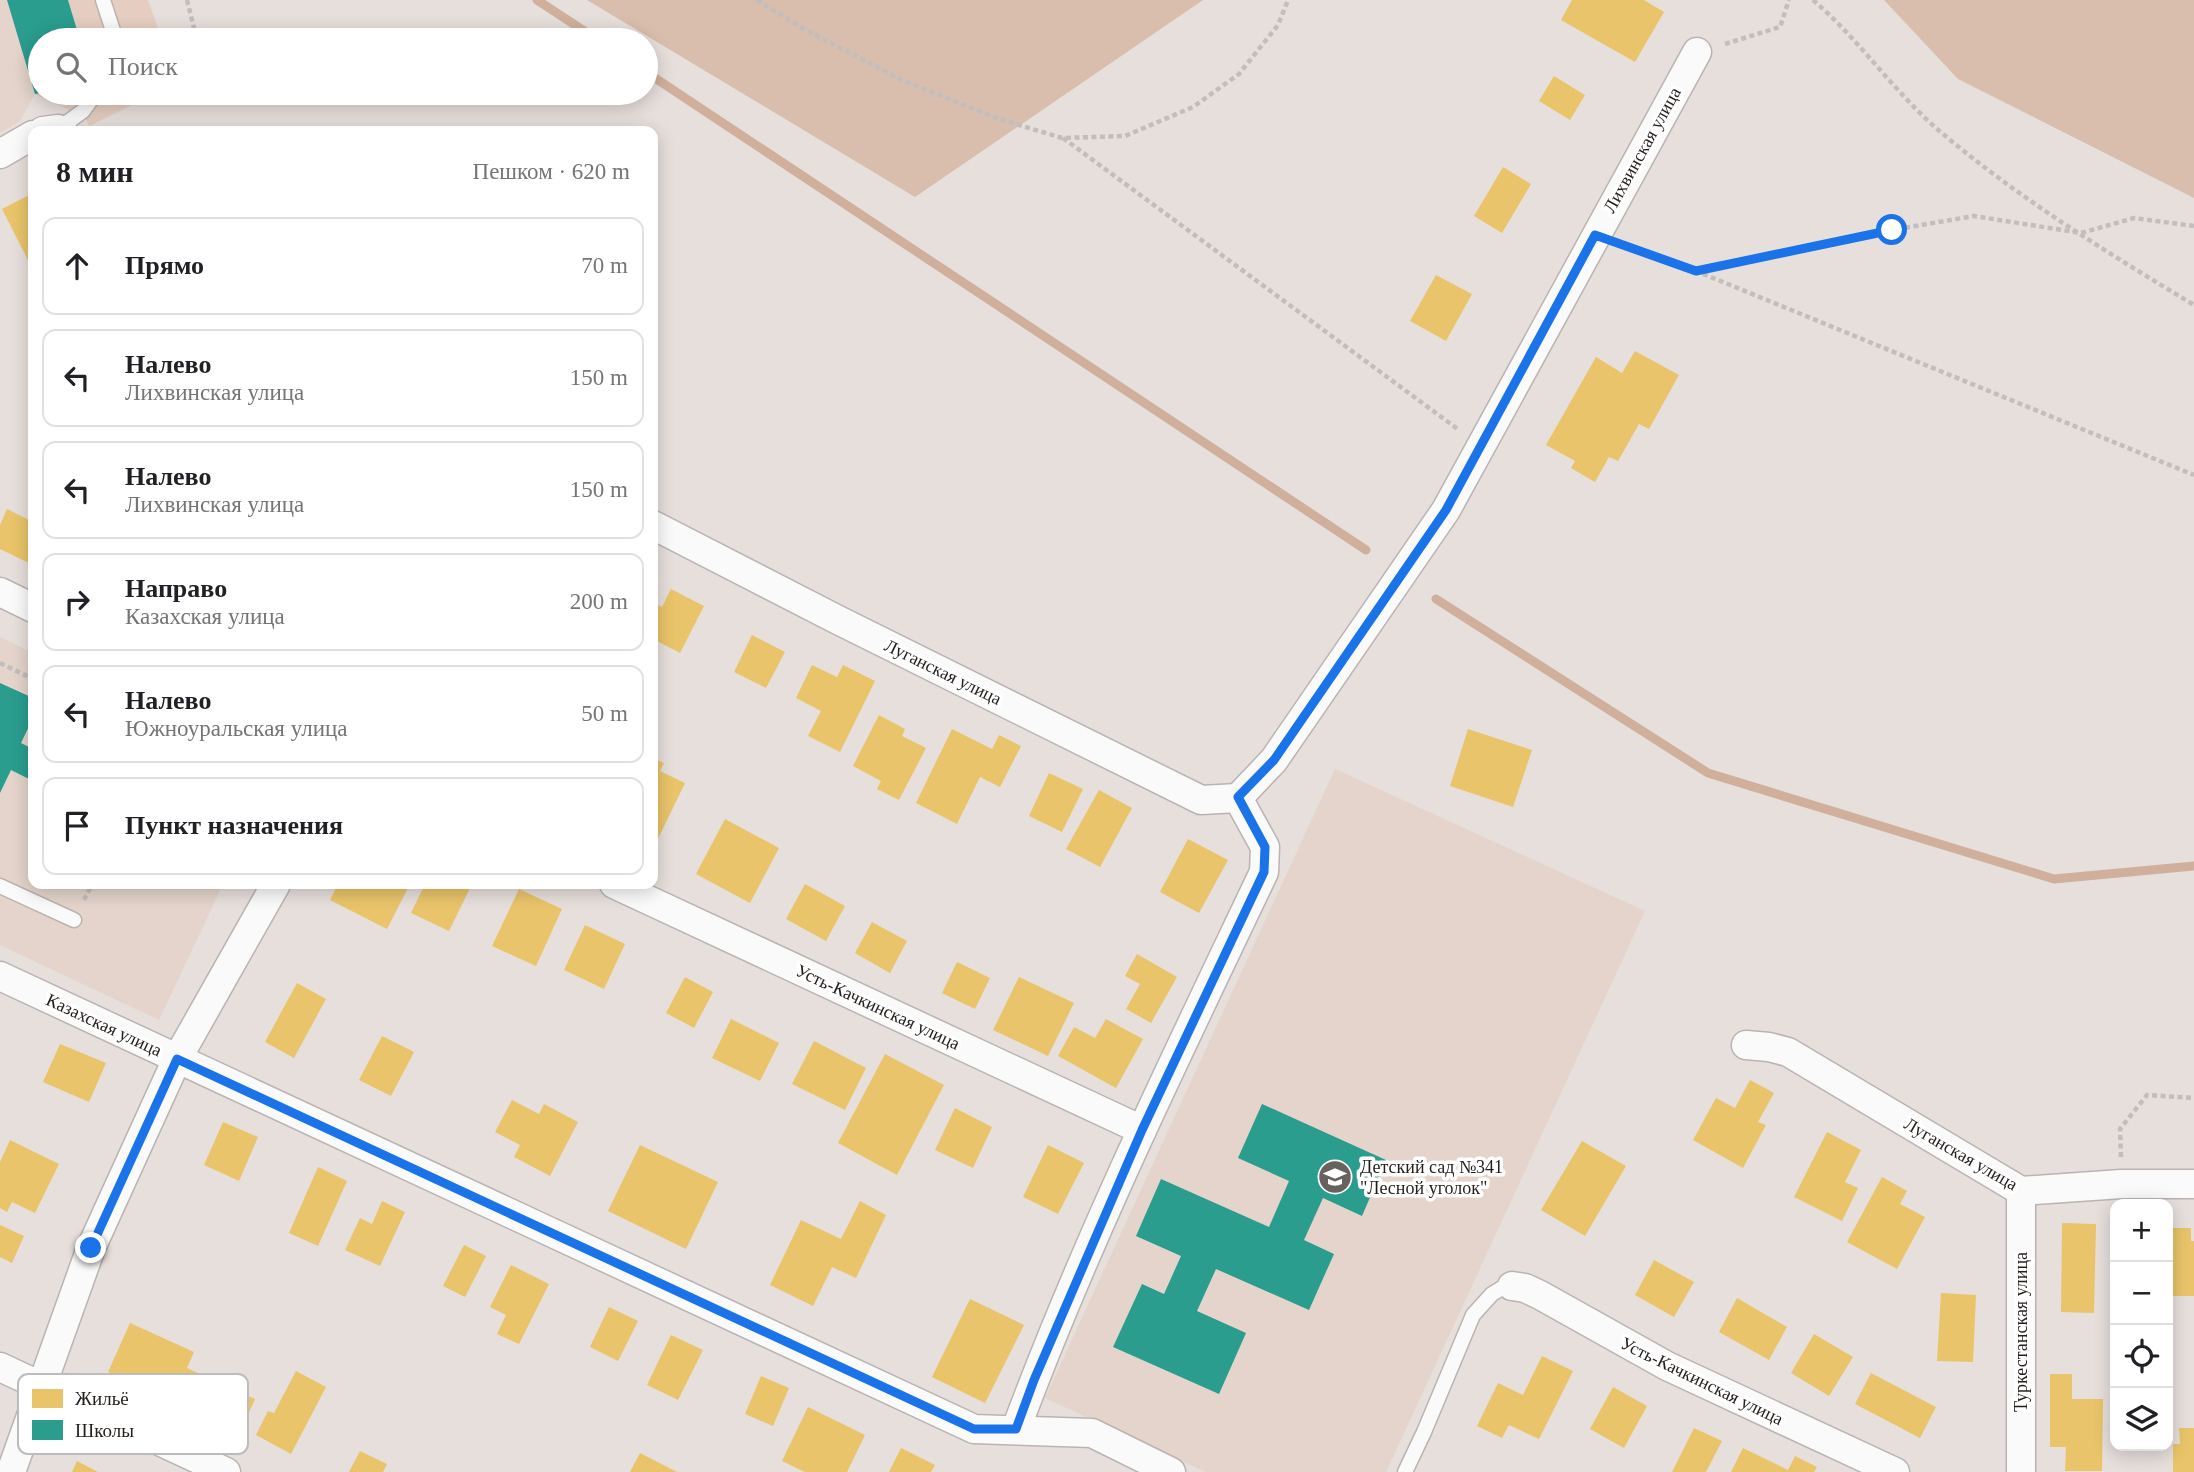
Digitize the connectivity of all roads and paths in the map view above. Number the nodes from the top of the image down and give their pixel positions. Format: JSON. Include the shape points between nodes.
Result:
{"nodes":[{"id":1,"x":103,"y":0,"type":"edge"},
{"id":2,"x":187,"y":0,"type":"edge"},
{"id":3,"x":757,"y":0,"type":"edge"},
{"id":4,"x":1288,"y":0,"type":"edge"},
{"id":5,"x":1789,"y":0,"type":"edge"},
{"id":6,"x":1813,"y":0,"type":"edge"},
{"id":7,"x":112,"y":28,"type":"edge"},
{"id":8,"x":194,"y":28,"type":"edge"},
{"id":9,"x":1697,"y":52,"type":"joint"},
{"id":10,"x":87,"y":105,"type":"edge"},
{"id":11,"x":59,"y":126,"type":"edge"},
{"id":12,"x":1062,"y":138,"type":"junction"},
{"id":13,"x":28,"y":141,"type":"edge"},
{"id":14,"x":0,"y":154,"type":"edge"},
{"id":15,"x":2194,"y":226,"type":"edge"},
{"id":16,"x":2081,"y":233,"type":"junction"},
{"id":17,"x":1595,"y":235,"type":"junction"},
{"id":18,"x":1696,"y":271,"type":"junction"},
{"id":19,"x":2194,"y":305,"type":"edge"},
{"id":20,"x":1479,"y":445,"type":"junction"},
{"id":21,"x":2194,"y":475,"type":"edge"},
{"id":22,"x":658,"y":528,"type":"edge"},
{"id":23,"x":0,"y":592,"type":"edge"},
{"id":24,"x":28,"y":606,"type":"edge"},
{"id":25,"x":0,"y":663,"type":"edge"},
{"id":26,"x":28,"y":677,"type":"edge"},
{"id":27,"x":1238,"y":797,"type":"junction"},
{"id":28,"x":0,"y":886,"type":"edge"},
{"id":29,"x":273,"y":889,"type":"edge"},
{"id":30,"x":625,"y":889,"type":"edge"},
{"id":31,"x":74,"y":920,"type":"dead end"},
{"id":32,"x":0,"y":976,"type":"edge"},
{"id":33,"x":1746,"y":1045,"type":"dead end"},
{"id":34,"x":177,"y":1059,"type":"junction"},
{"id":35,"x":2194,"y":1098,"type":"edge"},
{"id":36,"x":1142,"y":1130,"type":"junction"},
{"id":37,"x":2121,"y":1184,"type":"junction"},
{"id":38,"x":2194,"y":1184,"type":"edge"},
{"id":39,"x":2021,"y":1191,"type":"junction"},
{"id":40,"x":1512,"y":1286,"type":"joint"},
{"id":41,"x":0,"y":1367,"type":"edge"},
{"id":42,"x":47,"y":1374,"type":"edge"},
{"id":43,"x":18,"y":1375,"type":"edge"},
{"id":44,"x":1016,"y":1429,"type":"junction"},
{"id":45,"x":18,"y":1453,"type":"edge"},
{"id":46,"x":187,"y":1454,"type":"edge"},
{"id":47,"x":11,"y":1472,"type":"edge"},
{"id":48,"x":226,"y":1472,"type":"edge"},
{"id":49,"x":1171,"y":1472,"type":"edge"},
{"id":50,"x":1405,"y":1472,"type":"edge"},
{"id":51,"x":1895,"y":1472,"type":"edge"},
{"id":52,"x":2021,"y":1472,"type":"edge"}],
"edges":[{"from":1,"to":7,"type":"lane"},
{"from":2,"to":8,"type":"path"},
{"from":3,"to":12,"type":"path","via":[[902,80],[996,118]]},
{"from":4,"to":12,"type":"path","via":[[1278,25],[1239,74],[1193,107],[1125,135]]},
{"from":5,"to":9,"type":"path","via":[[1780,27]]},
{"from":6,"to":16,"type":"path","via":[[1941,132],[2014,189]]},
{"from":9,"to":17,"type":"street","name":"Лихвинская улица"},
{"from":10,"to":11,"type":"lane"},
{"from":12,"to":20,"type":"path"},
{"from":13,"to":14,"type":"street"},
{"from":15,"to":16,"type":"path","via":[[2134,218]]},
{"from":16,"to":18,"type":"path","via":[[1973,216]]},
{"from":16,"to":19,"type":"path"},
{"from":17,"to":18,"type":"path"},
{"from":17,"to":20,"type":"street","name":"Лихвинская улица"},
{"from":18,"to":21,"type":"path"},
{"from":20,"to":27,"type":"street","name":"Лихвинская улица","via":[[1446,510],[1374,616],[1274,760]]},
{"from":22,"to":27,"type":"street","name":"Луганская улица","via":[[1201,800]]},
{"from":23,"to":24,"type":"street"},
{"from":25,"to":26,"type":"path"},
{"from":27,"to":36,"type":"street","via":[[1265,847],[1264,872]]},
{"from":28,"to":31,"type":"lane"},
{"from":29,"to":34,"type":"street"},
{"from":30,"to":36,"type":"street","name":"Усть-Качкинская улица"},
{"from":32,"to":34,"type":"street","name":"Казахская улица"},
{"from":33,"to":39,"type":"street","name":"Луганская улица","via":[[1788,1052]]},
{"from":34,"to":42,"type":"street","via":[[91,1248]]},
{"from":34,"to":44,"type":"street","name":"Казахская улица","via":[[974,1429]]},
{"from":35,"to":37,"type":"path","via":[[2147,1095],[2120,1129]]},
{"from":36,"to":44,"type":"street"},
{"from":37,"to":38,"type":"street","name":"Луганская улица"},
{"from":37,"to":39,"type":"street","name":"Луганская улица"},
{"from":39,"to":52,"type":"street","name":"Туркестанская улица"},
{"from":40,"to":50,"type":"lane","via":[[1492,1294],[1473,1315]]},
{"from":40,"to":51,"type":"street","name":"Усть-Качкинская улица","via":[[1540,1295],[1667,1366]]},
{"from":41,"to":43,"type":"street"},
{"from":44,"to":49,"type":"street","name":"Казахская улица","via":[[1092,1433]]},
{"from":45,"to":47,"type":"street"},
{"from":46,"to":48,"type":"street"}]}
